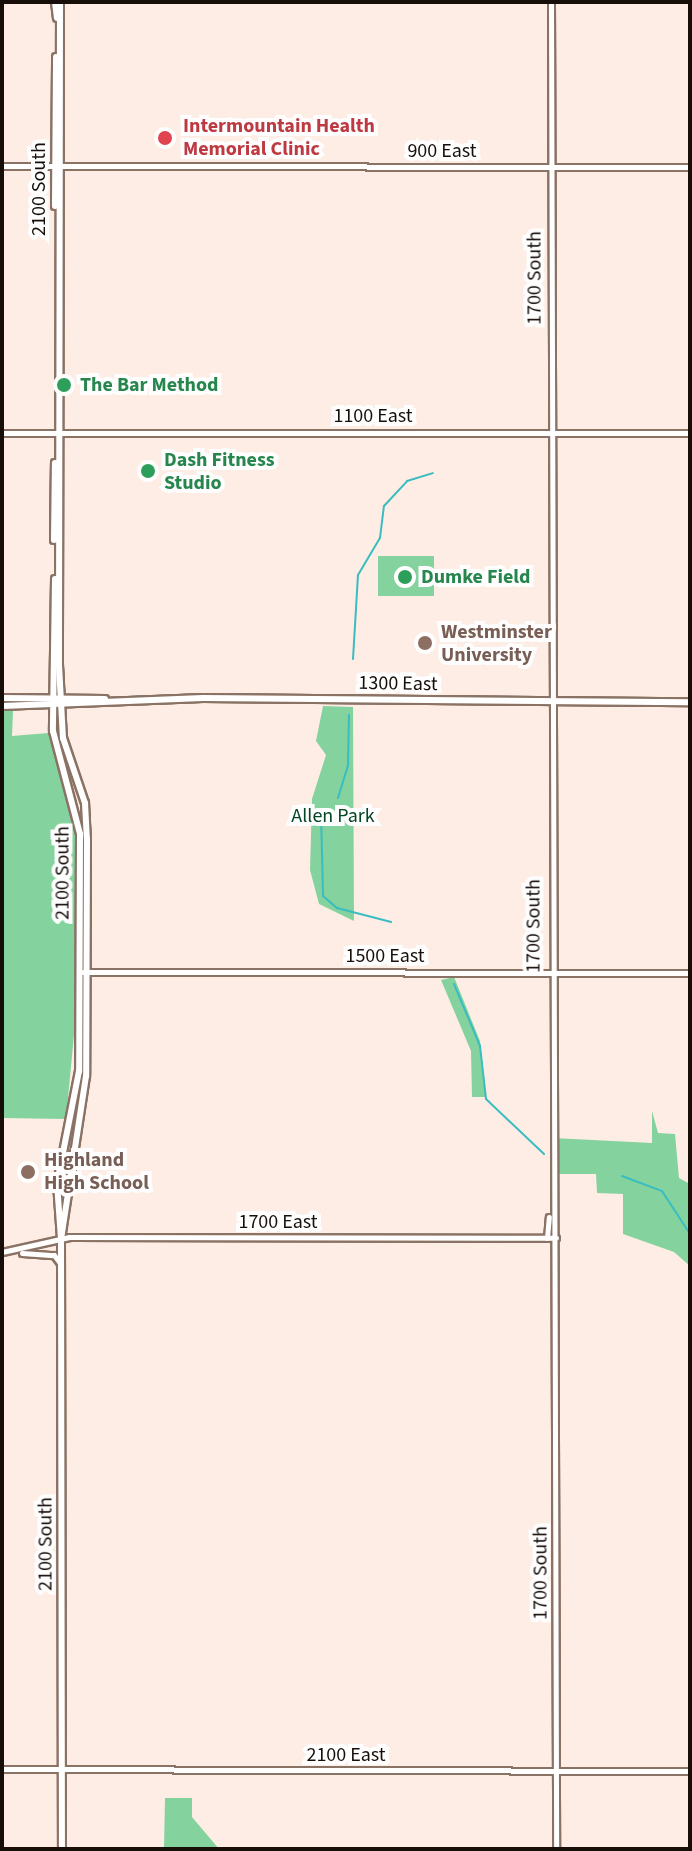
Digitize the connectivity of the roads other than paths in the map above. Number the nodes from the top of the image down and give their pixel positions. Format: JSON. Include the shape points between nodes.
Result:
{"nodes":[{"id":1,"x":58,"y":2,"type":"edge"},
{"id":2,"x":551,"y":2,"type":"edge"},
{"id":3,"x":57,"y":101,"type":"junction"},
{"id":4,"x":2,"y":166,"type":"edge"},
{"id":5,"x":57,"y":167,"type":"junction"},
{"id":6,"x":551,"y":167,"type":"junction"},
{"id":7,"x":690,"y":167,"type":"edge"},
{"id":8,"x":55,"y":229,"type":"junction"},
{"id":9,"x":58,"y":239,"type":"junction"},
{"id":10,"x":55,"y":279,"type":"junction"},
{"id":11,"x":59,"y":300,"type":"junction"},
{"id":12,"x":53,"y":353,"type":"junction"},
{"id":13,"x":56,"y":365,"type":"junction"},
{"id":14,"x":55,"y":374,"type":"junction"},
{"id":15,"x":56,"y":431,"type":"junction"},
{"id":16,"x":551,"y":432,"type":"junction"},
{"id":17,"x":2,"y":433,"type":"edge"},
{"id":18,"x":690,"y":433,"type":"edge"},
{"id":19,"x":56,"y":460,"type":"junction"},
{"id":20,"x":54,"y":525,"type":"junction"},
{"id":21,"x":58,"y":542,"type":"junction"},
{"id":22,"x":53,"y":595,"type":"junction"},
{"id":23,"x":59,"y":632,"type":"junction"},
{"id":24,"x":2,"y":698,"type":"edge"},
{"id":25,"x":57,"y":701,"type":"junction"},
{"id":26,"x":550,"y":702,"type":"junction"},
{"id":27,"x":690,"y":702,"type":"edge"},
{"id":28,"x":2,"y":706,"type":"edge"},
{"id":29,"x":83,"y":972,"type":"junction"},
{"id":30,"x":549,"y":972,"type":"junction"},
{"id":31,"x":690,"y":973,"type":"edge"},
{"id":32,"x":550,"y":1213,"type":"junction"},
{"id":33,"x":547,"y":1238,"type":"junction"},
{"id":34,"x":556,"y":1238,"type":"junction"},
{"id":35,"x":61,"y":1239,"type":"junction"},
{"id":36,"x":2,"y":1252,"type":"edge"},
{"id":37,"x":17,"y":1252,"type":"junction"},
{"id":38,"x":62,"y":1266,"type":"junction"},
{"id":39,"x":2,"y":1769,"type":"edge"},
{"id":40,"x":62,"y":1770,"type":"junction"},
{"id":41,"x":556,"y":1771,"type":"junction"},
{"id":42,"x":690,"y":1771,"type":"edge"},
{"id":43,"x":62,"y":1849,"type":"edge"},
{"id":44,"x":556,"y":1849,"type":"edge"}],
"edges":[{"from":1,"to":3,"type":"main road","name":"2100 South"},
{"from":1,"to":3,"type":"main road","name":"2100 South"},
{"from":2,"to":6,"type":"street","name":"1700 South"},
{"from":3,"to":5,"type":"main road","name":"2100 South"},
{"from":3,"to":5,"type":"main road","name":"2100 South"},
{"from":4,"to":5,"type":"street","name":"900 East"},
{"from":5,"to":6,"type":"street","name":"900 East"},
{"from":5,"to":8,"type":"main road","name":"2100 South"},
{"from":5,"to":9,"type":"main road","name":"2100 South"},
{"from":6,"to":7,"type":"street","name":"900 East"},
{"from":6,"to":16,"type":"street","name":"1700 South"},
{"from":8,"to":9,"type":"main road"},
{"from":8,"to":10,"type":"main road","name":"2100 South"},
{"from":9,"to":11,"type":"main road","name":"2100 South"},
{"from":10,"to":11,"type":"main road"},
{"from":10,"to":12,"type":"main road","name":"2100 South"},
{"from":11,"to":13,"type":"main road","name":"2100 South"},
{"from":12,"to":13,"type":"main road"},
{"from":12,"to":14,"type":"main road","name":"2100 South"},
{"from":13,"to":14,"type":"main road","name":"2100 South"},
{"from":14,"to":15,"type":"main road","name":"2100 South"},
{"from":15,"to":16,"type":"street","name":"1100 East"},
{"from":15,"to":17,"type":"street","name":"1100 East"},
{"from":15,"to":19,"type":"main road","name":"2100 South"},
{"from":16,"to":18,"type":"street","name":"1100 East"},
{"from":16,"to":26,"type":"street","name":"1700 South"},
{"from":19,"to":20,"type":"main road","name":"2100 South"},
{"from":19,"to":21,"type":"main road","name":"2100 South"},
{"from":20,"to":21,"type":"main road"},
{"from":20,"to":22,"type":"main road","name":"2100 South"},
{"from":21,"to":23,"type":"main road","name":"2100 South"},
{"from":22,"to":23,"type":"main road"},
{"from":22,"to":25,"type":"main road","name":"2100 South"},
{"from":23,"to":25,"type":"main road","name":"2100 South"},
{"from":24,"to":25,"type":"main road","name":"1300 East"},
{"from":25,"to":26,"type":"main road","name":"1300 East"},
{"from":25,"to":28,"type":"main road","name":"1300 East"},
{"from":25,"to":29,"type":"main road","name":"2100 South","via":[[54,741],[79,820]]},
{"from":26,"to":27,"type":"main road","name":"1300 East"},
{"from":26,"to":30,"type":"street","name":"1700 South"},
{"from":29,"to":30,"type":"street","name":"1500 East"},
{"from":29,"to":35,"type":"main road","name":"2100 South","via":[[85,1083],[66,1172]]},
{"from":30,"to":31,"type":"street","name":"1500 East"},
{"from":30,"to":32,"type":"street","name":"1700 South"},
{"from":32,"to":33,"type":"street"},
{"from":32,"to":34,"type":"street","name":"1700 South"},
{"from":33,"to":34,"type":"street","name":"1700 East"},
{"from":33,"to":35,"type":"street","name":"1700 East"},
{"from":34,"to":41,"type":"street","name":"1700 South"},
{"from":35,"to":37,"type":"street","name":"1700 East"},
{"from":35,"to":38,"type":"main road","name":"2100 South"},
{"from":36,"to":37,"type":"street","name":"1700 East"},
{"from":37,"to":38,"type":"street","via":[[54,1255]]},
{"from":38,"to":40,"type":"main road","name":"2100 South"},
{"from":39,"to":40,"type":"street","name":"2100 East"},
{"from":40,"to":41,"type":"street","name":"2100 East"},
{"from":40,"to":43,"type":"main road","name":"2100 South"},
{"from":41,"to":42,"type":"street","name":"2100 East"},
{"from":41,"to":44,"type":"street","name":"1700 South"}]}
